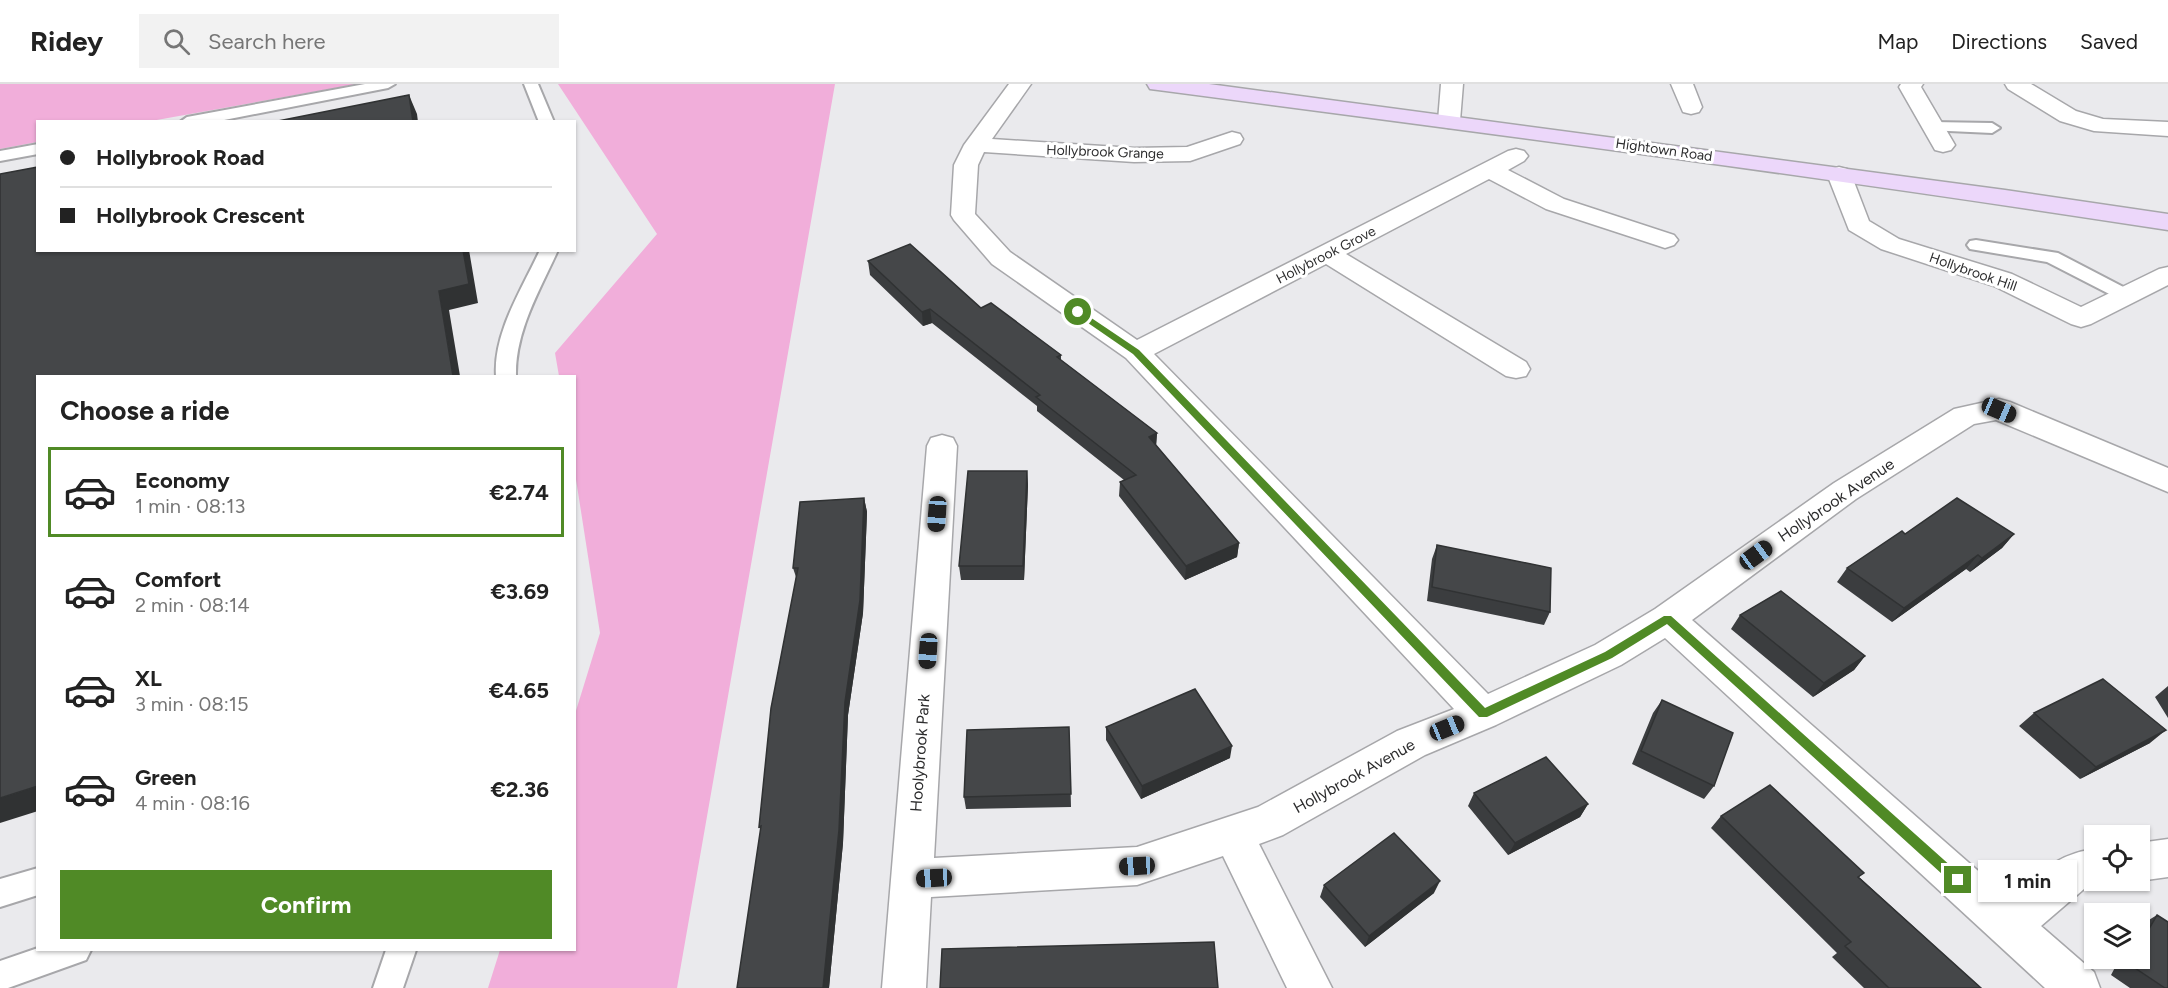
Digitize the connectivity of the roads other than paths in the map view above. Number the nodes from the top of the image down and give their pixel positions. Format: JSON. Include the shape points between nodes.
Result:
{"nodes":[{"id":1,"x":388,"y":84,"type":"edge"},
{"id":2,"x":531,"y":84,"type":"edge"},
{"id":3,"x":1020,"y":84,"type":"edge"},
{"id":4,"x":1158,"y":84,"type":"edge"},
{"id":5,"x":1452,"y":84,"type":"edge"},
{"id":6,"x":1682,"y":84,"type":"edge"},
{"id":7,"x":1912,"y":84,"type":"edge"},
{"id":8,"x":2016,"y":84,"type":"edge"},
{"id":9,"x":1691,"y":107,"type":"dead end"},
{"id":10,"x":198,"y":120,"type":"edge"},
{"id":11,"x":546,"y":120,"type":"edge"},
{"id":12,"x":1449,"y":121,"type":"junction"},
{"id":13,"x":1992,"y":128,"type":"dead end"},
{"id":14,"x":2168,"y":129,"type":"edge"},
{"id":15,"x":1937,"y":136,"type":"joint"},
{"id":16,"x":1232,"y":139,"type":"dead end"},
{"id":17,"x":976,"y":145,"type":"junction"},
{"id":18,"x":36,"y":149,"type":"edge"},
{"id":19,"x":0,"y":156,"type":"edge"},
{"id":20,"x":1516,"y":156,"type":"dead end"},
{"id":21,"x":1490,"y":170,"type":"junction"},
{"id":22,"x":1839,"y":174,"type":"junction"},
{"id":23,"x":2168,"y":222,"type":"edge"},
{"id":24,"x":1665,"y":240,"type":"dead end"},
{"id":25,"x":1976,"y":245,"type":"dead end"},
{"id":26,"x":548,"y":252,"type":"edge"},
{"id":27,"x":1328,"y":254,"type":"junction"},
{"id":28,"x":2168,"y":275,"type":"edge"},
{"id":29,"x":2127,"y":296,"type":"junction"},
{"id":30,"x":1136,"y":352,"type":"junction"},
{"id":31,"x":1516,"y":369,"type":"dead end"},
{"id":32,"x":506,"y":375,"type":"edge"},
{"id":33,"x":942,"y":446,"type":"dead end"},
{"id":34,"x":2168,"y":481,"type":"edge"},
{"id":35,"x":1668,"y":619,"type":"junction"},
{"id":36,"x":1483,"y":714,"type":"junction"},
{"id":37,"x":1233,"y":834,"type":"junction"},
{"id":38,"x":2168,"y":858,"type":"edge"},
{"id":39,"x":2150,"y":860,"type":"edge"},
{"id":40,"x":2084,"y":870,"type":"edge"},
{"id":41,"x":911,"y":879,"type":"junction"},
{"id":42,"x":36,"y":882,"type":"edge"},
{"id":43,"x":0,"y":894,"type":"edge"},
{"id":44,"x":2009,"y":926,"type":"junction"},
{"id":45,"x":73,"y":951,"type":"edge"},
{"id":46,"x":401,"y":951,"type":"edge"},
{"id":47,"x":0,"y":976,"type":"edge"},
{"id":48,"x":388,"y":988,"type":"edge"},
{"id":49,"x":904,"y":988,"type":"edge"},
{"id":50,"x":1310,"y":988,"type":"edge"},
{"id":51,"x":2078,"y":988,"type":"edge"}],
"edges":[{"from":1,"to":10,"type":"lane"},
{"from":2,"to":11,"type":"lane"},
{"from":3,"to":17,"type":"street"},
{"from":4,"to":12,"type":"main road","name":"Hightown Road"},
{"from":5,"to":12,"type":"street"},
{"from":6,"to":9,"type":"street"},
{"from":7,"to":15,"type":"street","via":[[1910,87]]},
{"from":8,"to":14,"type":"street","via":[[2068,116],[2102,126]]},
{"from":12,"to":22,"type":"main road","name":"Hightown Road"},
{"from":13,"to":15,"type":"lane"},
{"from":16,"to":17,"type":"street","name":"Hollybrook Grange","via":[[1190,154],[1134,155]]},
{"from":17,"to":30,"type":"street","via":[[966,165],[963,215],[1000,258]]},
{"from":18,"to":19,"type":"lane"},
{"from":20,"to":21,"type":"street","name":"Hollybrook Grove"},
{"from":21,"to":24,"type":"street","via":[[1555,204]]},
{"from":21,"to":27,"type":"street","name":"Hollybrook Grove"},
{"from":22,"to":23,"type":"main road","name":"Hightown Road"},
{"from":22,"to":29,"type":"street","name":"Hollybrook Hill","via":[[1858,225],[1890,244],[2003,280],[2081,318]]},
{"from":25,"to":29,"type":"lane","via":[[2052,257]]},
{"from":26,"to":32,"type":"lane","via":[[509,342]]},
{"from":27,"to":30,"type":"street","name":"Hollybrook Grove"},
{"from":27,"to":31,"type":"street"},
{"from":28,"to":29,"type":"street","name":"Hollybrook Hill"},
{"from":30,"to":36,"type":"street"},
{"from":33,"to":41,"type":"street","name":"Hoolybrook Park"},
{"from":34,"to":35,"type":"street","name":"Hollybrook Avenue","via":[[1999,410],[1965,416],[1845,491]]},
{"from":35,"to":36,"type":"street","name":"Hollybrook Avenue","via":[[1608,655]]},
{"from":35,"to":44,"type":"street"},
{"from":36,"to":37,"type":"street","name":"Hollybrook Avenue","via":[[1411,743],[1269,822]]},
{"from":37,"to":41,"type":"street","name":"Hollybrook Avenue","via":[[1137,866]]},
{"from":37,"to":50,"type":"street"},
{"from":38,"to":39,"type":"street"},
{"from":40,"to":44,"type":"street","via":[[2074,871]]},
{"from":41,"to":49,"type":"street","name":"Hoolybrook Park"},
{"from":42,"to":43,"type":"lane"},
{"from":44,"to":51,"type":"street"},
{"from":45,"to":47,"type":"lane"},
{"from":46,"to":48,"type":"lane"}]}
